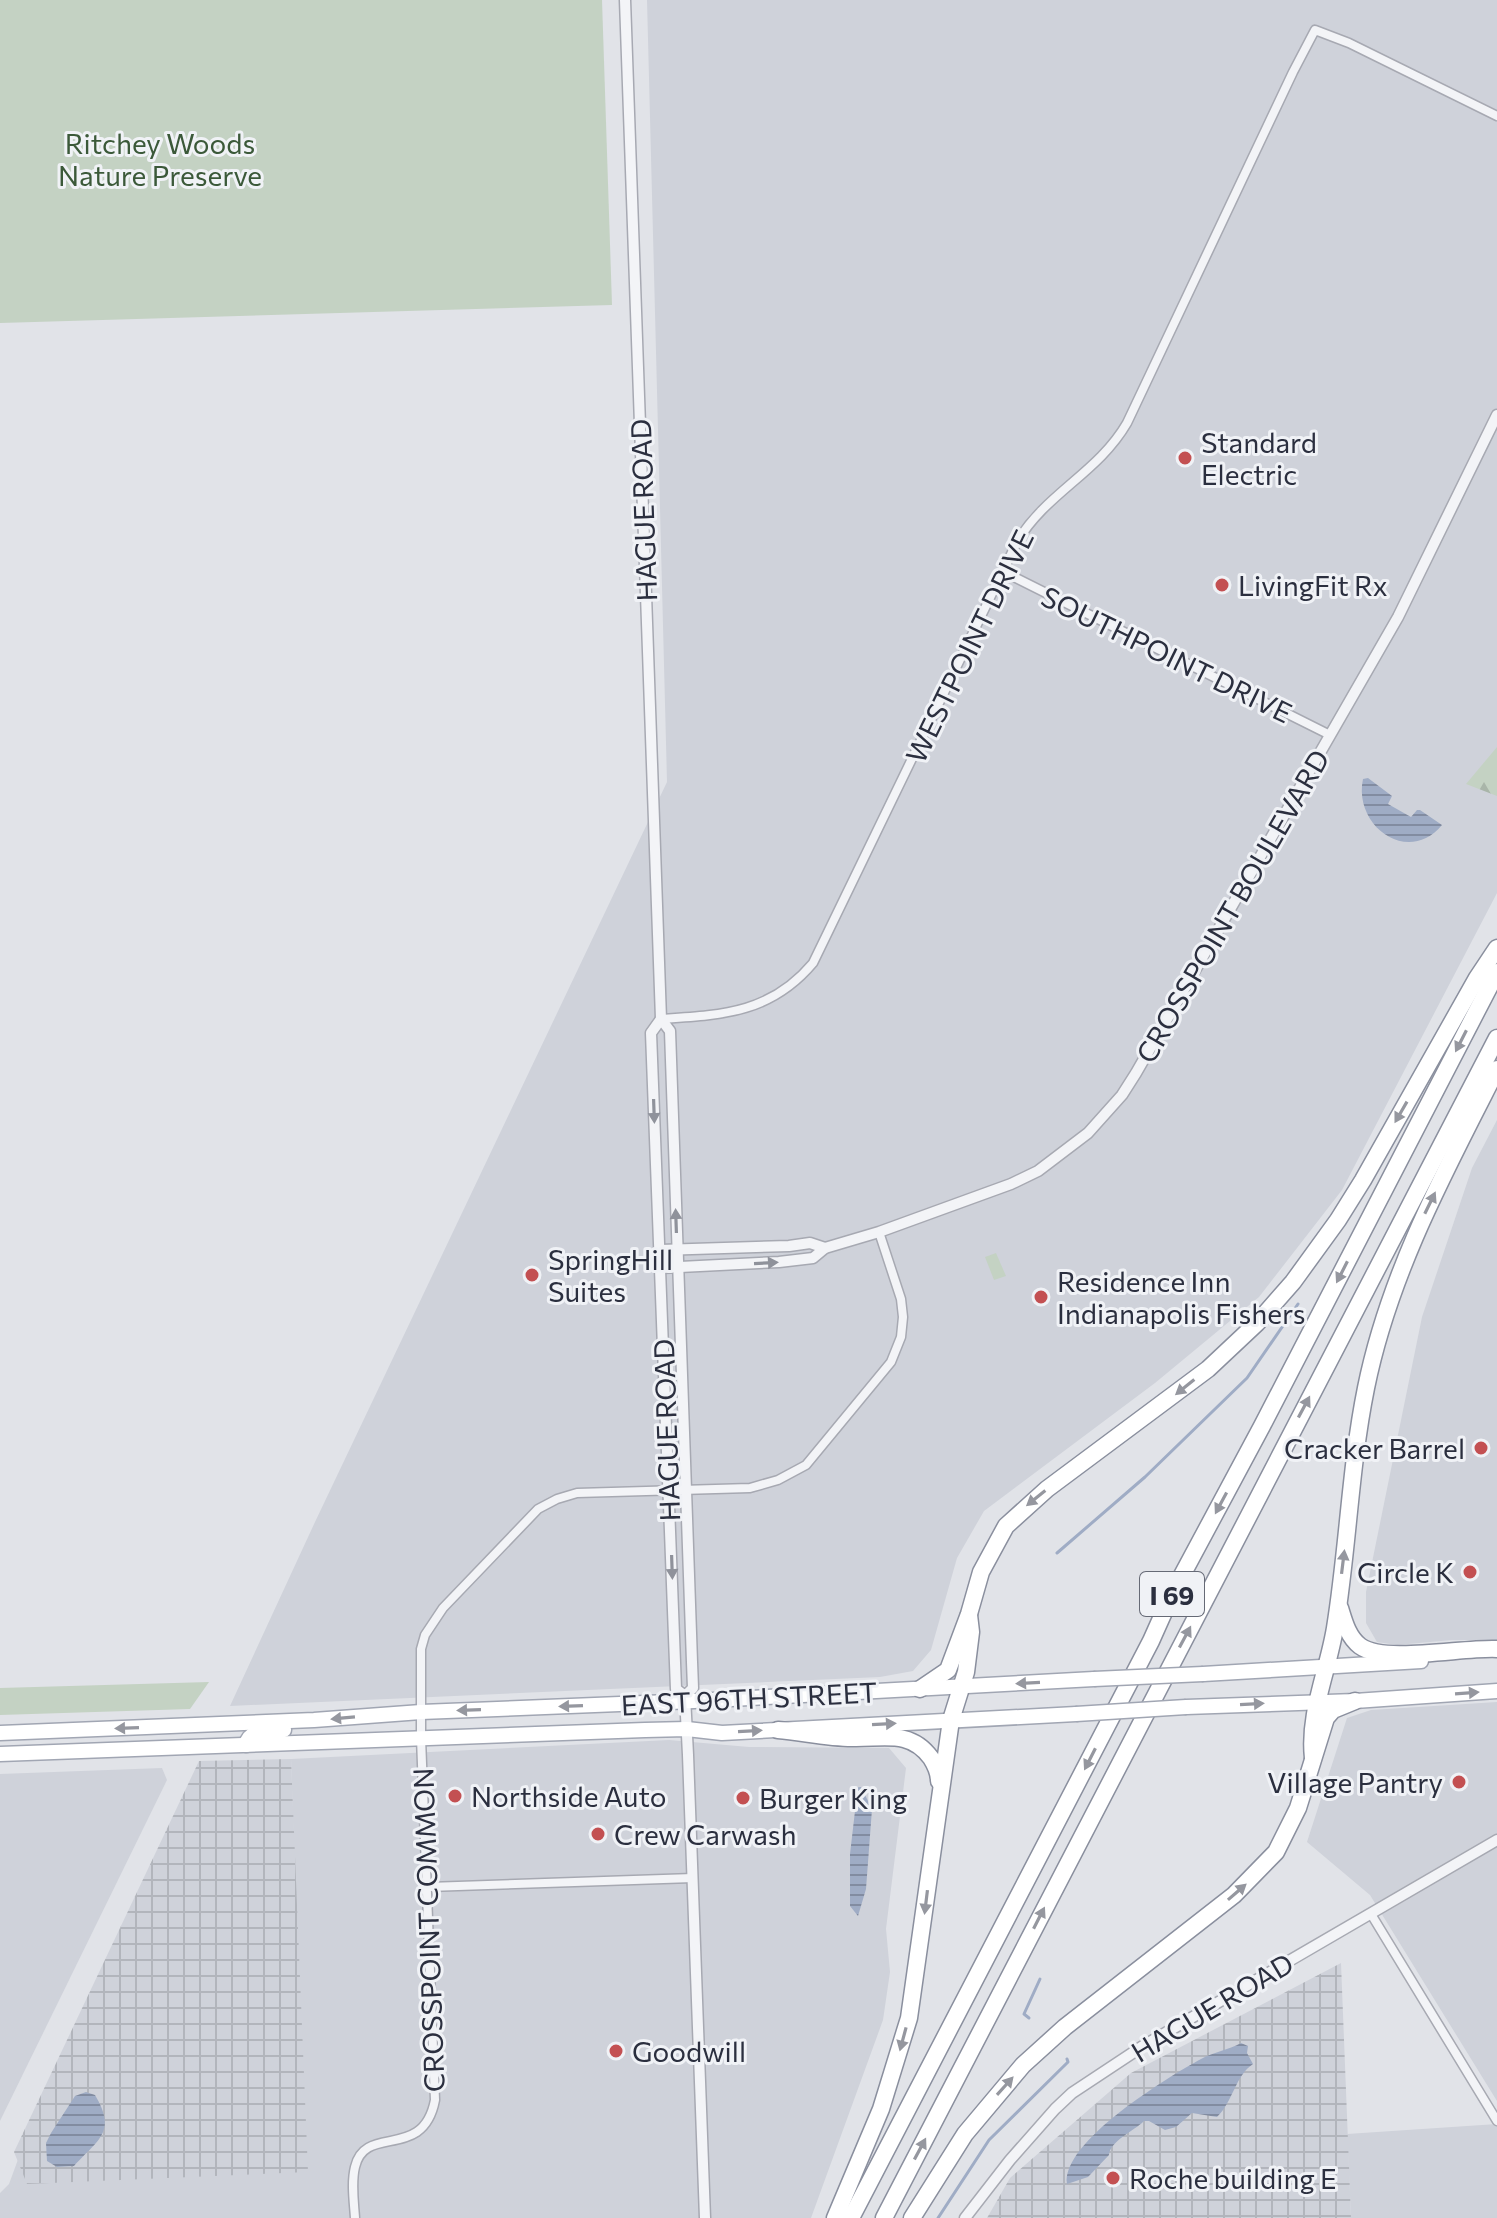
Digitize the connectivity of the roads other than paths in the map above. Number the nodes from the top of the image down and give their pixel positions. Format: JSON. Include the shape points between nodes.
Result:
{"nodes":[{"id":1,"x":625,"y":0,"type":"edge"},
{"id":2,"x":1497,"y":116,"type":"edge"},
{"id":3,"x":1497,"y":415,"type":"edge"},
{"id":4,"x":1004,"y":572,"type":"junction"},
{"id":5,"x":1330,"y":735,"type":"junction"},
{"id":6,"x":1497,"y":948,"type":"edge"},
{"id":7,"x":1497,"y":972,"type":"edge"},
{"id":8,"x":661,"y":1019,"type":"junction"},
{"id":9,"x":1497,"y":1038,"type":"edge"},
{"id":10,"x":1497,"y":1069,"type":"edge"},
{"id":11,"x":879,"y":1232,"type":"junction"},
{"id":12,"x":825,"y":1248,"type":"junction"},
{"id":13,"x":660,"y":1250,"type":"junction"},
{"id":14,"x":677,"y":1250,"type":"junction"},
{"id":15,"x":678,"y":1267,"type":"junction"},
{"id":16,"x":660,"y":1268,"type":"junction"},
{"id":17,"x":686,"y":1489,"type":"junction"},
{"id":18,"x":669,"y":1490,"type":"junction"},
{"id":19,"x":1338,"y":1603,"type":"junction"},
{"id":20,"x":969,"y":1614,"type":"junction"},
{"id":21,"x":1497,"y":1649,"type":"edge"},
{"id":22,"x":1497,"y":1656,"type":"edge"},
{"id":23,"x":1327,"y":1667,"type":"junction"},
{"id":24,"x":961,"y":1686,"type":"junction"},
{"id":25,"x":920,"y":1689,"type":"junction"},
{"id":26,"x":1497,"y":1691,"type":"edge"},
{"id":27,"x":685,"y":1698,"type":"junction"},
{"id":28,"x":1318,"y":1701,"type":"junction"},
{"id":29,"x":1355,"y":1701,"type":"junction"},
{"id":30,"x":421,"y":1712,"type":"junction"},
{"id":31,"x":314,"y":1720,"type":"junction"},
{"id":32,"x":951,"y":1720,"type":"junction"},
{"id":33,"x":687,"y":1729,"type":"junction"},
{"id":34,"x":778,"y":1730,"type":"junction"},
{"id":35,"x":47,"y":1731,"type":"junction"},
{"id":36,"x":0,"y":1733,"type":"edge"},
{"id":37,"x":421,"y":1738,"type":"junction"},
{"id":38,"x":0,"y":1745,"type":"edge"},
{"id":39,"x":246,"y":1745,"type":"junction"},
{"id":40,"x":0,"y":1754,"type":"edge"},
{"id":41,"x":1313,"y":1758,"type":"junction"},
{"id":42,"x":939,"y":1794,"type":"junction"},
{"id":43,"x":1497,"y":1840,"type":"edge"},
{"id":44,"x":693,"y":1878,"type":"junction"},
{"id":45,"x":428,"y":1887,"type":"junction"},
{"id":46,"x":1371,"y":1914,"type":"junction"},
{"id":47,"x":1497,"y":2121,"type":"edge"},
{"id":48,"x":355,"y":2218,"type":"edge"},
{"id":49,"x":705,"y":2218,"type":"edge"},
{"id":50,"x":835,"y":2218,"type":"edge"},
{"id":51,"x":851,"y":2218,"type":"edge"},
{"id":52,"x":884,"y":2218,"type":"edge"},
{"id":53,"x":912,"y":2218,"type":"edge"},
{"id":54,"x":965,"y":2218,"type":"edge"}],
"edges":[{"from":1,"to":8,"type":"street","name":"HAGUE ROAD"},
{"from":2,"to":4,"type":"street","name":"WESTPOINT DRIVE","via":[[1315,30],[1127,423],[1099,461],[1029,522]]},
{"from":3,"to":5,"type":"street","name":"CROSSPOINT BOULEVARD","via":[[1398,617]]},
{"from":4,"to":5,"type":"street","name":"SOUTHPOINT DRIVE"},
{"from":4,"to":8,"type":"street","name":"WESTPOINT DRIVE","via":[[813,963],[789,987],[738,1012]]},
{"from":5,"to":11,"type":"street","name":"CROSSPOINT BOULEVARD","via":[[1136,1073],[1106,1114],[1026,1177]]},
{"from":6,"to":20,"type":"highway","one_way":true,"via":[[1338,1220],[1293,1282],[1208,1369],[1047,1489],[1006,1526],[981,1572]]},
{"from":7,"to":51,"type":"highway","number":"I 69","one_way":true},
{"from":8,"to":13,"type":"street","name":"HAGUE ROAD","one_way":true,"via":[[651,1033]]},
{"from":14,"to":8,"type":"street","name":"HAGUE ROAD","one_way":true,"via":[[670,1031]]},
{"from":52,"to":9,"type":"highway","number":"I 69","one_way":true},
{"from":19,"to":10,"type":"highway","one_way":true,"via":[[1360,1419],[1382,1327],[1420,1224]]},
{"from":11,"to":12,"type":"street","name":"CROSSPOINT BOULEVARD"},
{"from":11,"to":17,"type":"street","name":"CROSSPOINT COMMON","via":[[903,1317],[891,1362],[798,1470],[758,1486]]},
{"from":12,"to":14,"type":"street","name":"CROSSPOINT BOULEVARD","via":[[810,1243]]},
{"from":15,"to":12,"type":"street","name":"CROSSPOINT BOULEVARD","one_way":true,"via":[[803,1260]]},
{"from":13,"to":14,"type":"street","name":"CROSSPOINT BOULEVARD"},
{"from":13,"to":16,"type":"street","name":"HAGUE ROAD"},
{"from":14,"to":15,"type":"street","name":"HAGUE ROAD"},
{"from":15,"to":16,"type":"street","name":"CROSSPOINT BOULEVARD"},
{"from":15,"to":17,"type":"street","name":"HAGUE ROAD"},
{"from":16,"to":18,"type":"street","name":"HAGUE ROAD"},
{"from":17,"to":18,"type":"street","name":"CROSSPOINT COMMON"},
{"from":17,"to":27,"type":"street","name":"HAGUE ROAD","via":[[693,1688]]},
{"from":18,"to":27,"type":"street","name":"HAGUE ROAD","one_way":true,"via":[[676,1689]]},
{"from":18,"to":30,"type":"street","name":"CROSSPOINT COMMON","via":[[570,1494],[538,1509],[443,1608],[425,1635]]},
{"from":19,"to":21,"type":"highway","via":[[1352,1637],[1380,1653]]},
{"from":19,"to":23,"type":"highway"},
{"from":20,"to":24,"type":"highway"},
{"from":20,"to":25,"type":"highway","via":[[948,1670]]},
{"from":22,"to":23,"type":"main road","name":"EAST 96TH STREET"},
{"from":23,"to":24,"type":"main road","name":"EAST 96TH STREET","one_way":true,"bridge":true},
{"from":23,"to":28,"type":"highway"},
{"from":24,"to":25,"type":"main road","name":"EAST 96TH STREET"},
{"from":24,"to":32,"type":"highway"},
{"from":25,"to":27,"type":"main road","name":"EAST 96TH STREET"},
{"from":29,"to":26,"type":"main road","name":"EAST 96TH STREET","one_way":true},
{"from":27,"to":30,"type":"main road","name":"EAST 96TH STREET","one_way":true},
{"from":27,"to":33,"type":"street"},
{"from":28,"to":29,"type":"main road","name":"EAST 96TH STREET"},
{"from":32,"to":28,"type":"main road","name":"EAST 96TH STREET","one_way":true,"bridge":true},
{"from":28,"to":41,"type":"highway"},
{"from":29,"to":41,"type":"highway","via":[[1326,1718]]},
{"from":30,"to":31,"type":"main road","name":"EAST 96TH STREET","one_way":true},
{"from":30,"to":37,"type":"street","name":"CROSSPOINT COMMON"},
{"from":31,"to":35,"type":"main road","name":"EAST 96TH STREET","one_way":true},
{"from":31,"to":39,"type":"main road","via":[[252,1734]]},
{"from":34,"to":32,"type":"main road","name":"EAST 96TH STREET","one_way":true},
{"from":32,"to":42,"type":"highway"},
{"from":33,"to":34,"type":"main road","name":"EAST 96TH STREET","one_way":true},
{"from":33,"to":37,"type":"main road","name":"EAST 96TH STREET"},
{"from":33,"to":44,"type":"street"},
{"from":34,"to":42,"type":"highway","via":[[908,1738],[934,1763]]},
{"from":35,"to":36,"type":"main road","name":"EAST 96TH STREET"},
{"from":35,"to":38,"type":"main road","via":[[41,1743]]},
{"from":37,"to":39,"type":"main road","name":"EAST 96TH STREET"},
{"from":37,"to":45,"type":"street","name":"CROSSPOINT COMMON"},
{"from":39,"to":40,"type":"main road","name":"EAST 96TH STREET"},
{"from":53,"to":41,"type":"highway","one_way":true,"via":[[965,2134],[1023,2065],[1261,1870],[1288,1830]]},
{"from":42,"to":50,"type":"highway","one_way":true,"via":[[909,2018],[885,2100]]},
{"from":43,"to":46,"type":"street","name":"HAGUE ROAD"},
{"from":44,"to":45,"type":"street"},
{"from":44,"to":49,"type":"street"},
{"from":45,"to":48,"type":"street","name":"CROSSPOINT COMMON","via":[[434,2107],[415,2135],[375,2143],[360,2155],[355,2165]]},
{"from":46,"to":47,"type":"street"},
{"from":46,"to":54,"type":"street","name":"HAGUE ROAD","via":[[1072,2093]]}]}
